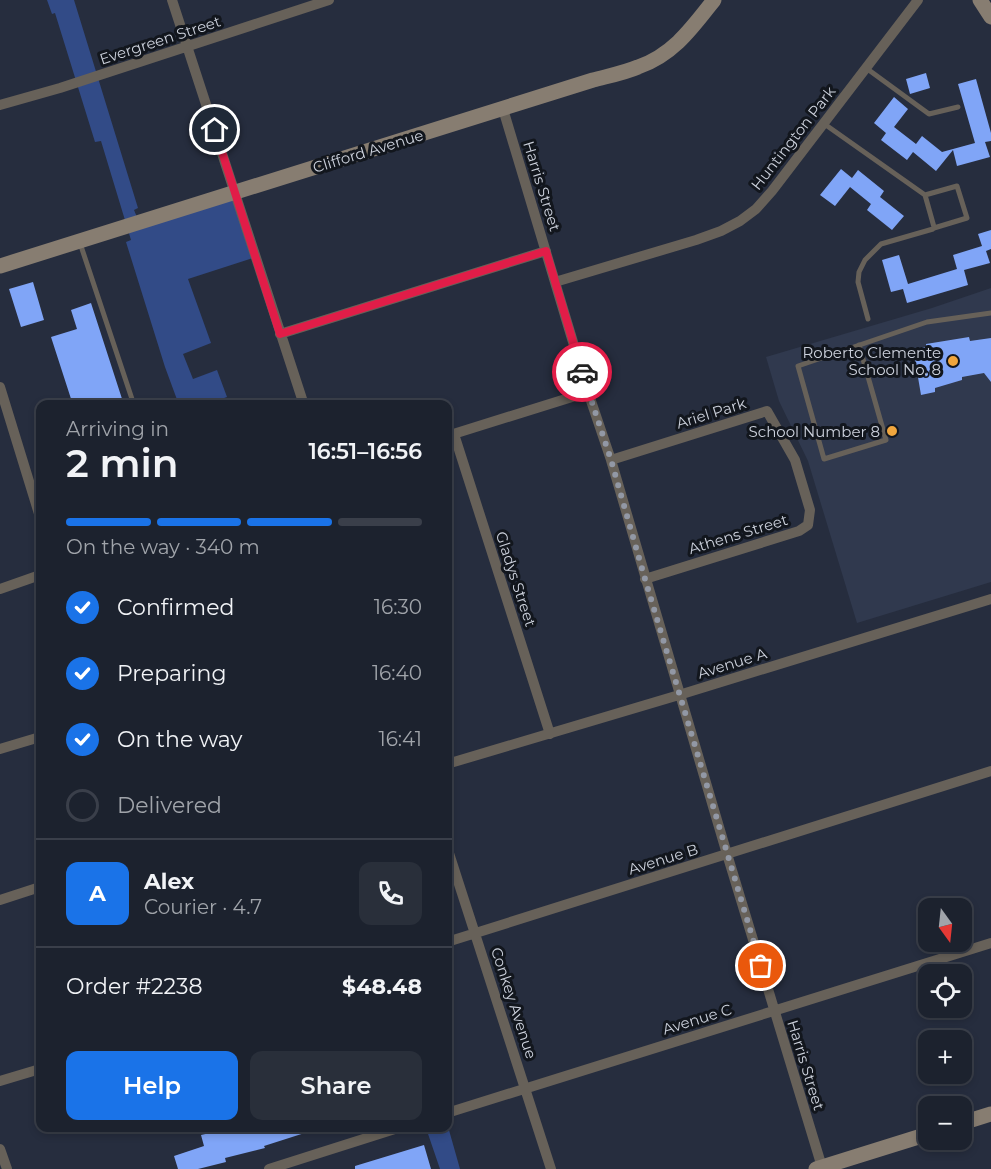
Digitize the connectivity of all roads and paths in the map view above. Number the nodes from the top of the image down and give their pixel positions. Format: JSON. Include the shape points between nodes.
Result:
{"nodes":[{"id":1,"x":172,"y":0,"type":"edge"},
{"id":2,"x":329,"y":0,"type":"edge"},
{"id":3,"x":918,"y":0,"type":"edge"},
{"id":4,"x":980,"y":0,"type":"edge"},
{"id":5,"x":712,"y":1,"type":"edge"},
{"id":6,"x":991,"y":17,"type":"edge"},
{"id":7,"x":188,"y":47,"type":"junction"},
{"id":8,"x":866,"y":68,"type":"junction"},
{"id":9,"x":0,"y":105,"type":"edge"},
{"id":10,"x":958,"y":107,"type":"dead end"},
{"id":11,"x":503,"y":109,"type":"junction"},
{"id":12,"x":823,"y":123,"type":"junction"},
{"id":13,"x":235,"y":192,"type":"junction"},
{"id":14,"x":925,"y":195,"type":"junction"},
{"id":15,"x":934,"y":228,"type":"junction"},
{"id":16,"x":79,"y":241,"type":"junction"},
{"id":17,"x":546,"y":251,"type":"junction"},
{"id":18,"x":0,"y":266,"type":"edge"},
{"id":19,"x":555,"y":282,"type":"junction"},
{"id":20,"x":991,"y":313,"type":"edge"},
{"id":21,"x":868,"y":319,"type":"dead end"},
{"id":22,"x":280,"y":334,"type":"junction"},
{"id":23,"x":859,"y":345,"type":"junction"},
{"id":24,"x":0,"y":387,"type":"edge"},
{"id":25,"x":588,"y":392,"type":"junction"},
{"id":26,"x":132,"y":400,"type":"edge"},
{"id":27,"x":302,"y":400,"type":"edge"},
{"id":28,"x":452,"y":435,"type":"edge"},
{"id":29,"x":452,"y":438,"type":"edge"},
{"id":30,"x":611,"y":460,"type":"junction"},
{"id":31,"x":795,"y":460,"type":"joint"},
{"id":32,"x":36,"y":504,"type":"edge"},
{"id":33,"x":36,"y":576,"type":"edge"},
{"id":34,"x":645,"y":579,"type":"junction"},
{"id":35,"x":0,"y":589,"type":"edge"},
{"id":36,"x":991,"y":599,"type":"edge"},
{"id":37,"x":679,"y":695,"type":"junction"},
{"id":38,"x":550,"y":734,"type":"junction"},
{"id":39,"x":36,"y":738,"type":"edge"},
{"id":40,"x":0,"y":749,"type":"edge"},
{"id":41,"x":452,"y":763,"type":"edge"},
{"id":42,"x":991,"y":771,"type":"edge"},
{"id":43,"x":727,"y":854,"type":"junction"},
{"id":44,"x":452,"y":862,"type":"edge"},
{"id":45,"x":36,"y":888,"type":"edge"},
{"id":46,"x":0,"y":900,"type":"edge"},
{"id":47,"x":475,"y":933,"type":"junction"},
{"id":48,"x":452,"y":940,"type":"edge"},
{"id":49,"x":991,"y":943,"type":"edge"},
{"id":50,"x":774,"y":1011,"type":"junction"},
{"id":51,"x":36,"y":1070,"type":"edge"},
{"id":52,"x":0,"y":1081,"type":"edge"},
{"id":53,"x":526,"y":1089,"type":"junction"},
{"id":54,"x":452,"y":1111,"type":"edge"},
{"id":55,"x":991,"y":1114,"type":"edge"},
{"id":56,"x":972,"y":1120,"type":"edge"},
{"id":57,"x":385,"y":1132,"type":"edge"},
{"id":58,"x":918,"y":1137,"type":"edge"},
{"id":59,"x":0,"y":1150,"type":"edge"},
{"id":60,"x":819,"y":1168,"type":"edge"},
{"id":61,"x":7,"y":1169,"type":"edge"},
{"id":62,"x":269,"y":1169,"type":"edge"},
{"id":63,"x":551,"y":1169,"type":"edge"}],
"edges":[{"from":1,"to":7,"type":"street"},
{"from":2,"to":7,"type":"street","name":"Evergreen Street"},
{"from":3,"to":8,"type":"street","name":"Huntington Park"},
{"from":4,"to":6,"type":"main road"},
{"from":5,"to":11,"type":"main road","name":"Clifford Avenue","via":[[687,34],[650,63]]},
{"from":7,"to":9,"type":"street","name":"Evergreen Street"},
{"from":7,"to":13,"type":"street"},
{"from":8,"to":10,"type":"lane","via":[[929,114]]},
{"from":8,"to":12,"type":"street","name":"Huntington Park"},
{"from":11,"to":13,"type":"main road","name":"Clifford Avenue"},
{"from":11,"to":17,"type":"street","name":"Harris Street"},
{"from":12,"to":14,"type":"lane"},
{"from":12,"to":19,"type":"street","name":"Huntington Park","via":[[772,191],[740,221],[696,240]]},
{"from":13,"to":16,"type":"main road","name":"Clifford Avenue"},
{"from":13,"to":22,"type":"street"},
{"from":14,"to":15,"type":"lane"},
{"from":14,"to":15,"type":"lane","via":[[957,186],[967,218]]},
{"from":15,"to":21,"type":"lane","via":[[881,244],[868,257],[858,282]]},
{"from":16,"to":18,"type":"main road","name":"Clifford Avenue"},
{"from":16,"to":26,"type":"lane"},
{"from":17,"to":19,"type":"street","name":"Harris Street"},
{"from":17,"to":22,"type":"street"},
{"from":19,"to":25,"type":"street","name":"Harris Street"},
{"from":20,"to":23,"type":"lane","via":[[927,322]]},
{"from":22,"to":27,"type":"street"},
{"from":23,"to":23,"type":"lane","via":[[798,366],[824,459],[886,440]]},
{"from":24,"to":32,"type":"street"},
{"from":25,"to":28,"type":"street"},
{"from":25,"to":30,"type":"street","name":"Harris Street"},
{"from":29,"to":38,"type":"street","name":"Gladys Street"},
{"from":30,"to":31,"type":"street","name":"Ariel Park","via":[[767,411]]},
{"from":30,"to":34,"type":"street","name":"Harris Street"},
{"from":31,"to":34,"type":"street","name":"Athens Street","via":[[810,510],[806,528]]},
{"from":33,"to":35,"type":"street"},
{"from":34,"to":37,"type":"street","name":"Harris Street"},
{"from":36,"to":37,"type":"street","name":"Avenue A"},
{"from":37,"to":38,"type":"street","name":"Avenue A"},
{"from":37,"to":43,"type":"street","name":"Harris Street"},
{"from":38,"to":41,"type":"street","name":"Avenue A"},
{"from":39,"to":40,"type":"street"},
{"from":42,"to":43,"type":"street","name":"Avenue B"},
{"from":43,"to":47,"type":"street","name":"Avenue B"},
{"from":43,"to":50,"type":"street","name":"Harris Street"},
{"from":44,"to":47,"type":"street","name":"Conkey Avenue"},
{"from":45,"to":46,"type":"street"},
{"from":47,"to":48,"type":"street","name":"Avenue B"},
{"from":47,"to":53,"type":"street","name":"Conkey Avenue"},
{"from":49,"to":50,"type":"street","name":"Avenue C"},
{"from":50,"to":53,"type":"street","name":"Avenue C"},
{"from":50,"to":60,"type":"street","name":"Harris Street"},
{"from":51,"to":52,"type":"street"},
{"from":53,"to":54,"type":"street","name":"Avenue C"},
{"from":53,"to":63,"type":"street","name":"Conkey Avenue"},
{"from":55,"to":56,"type":"main road"},
{"from":57,"to":62,"type":"street"},
{"from":58,"to":60,"type":"main road"},
{"from":59,"to":61,"type":"street"}]}
